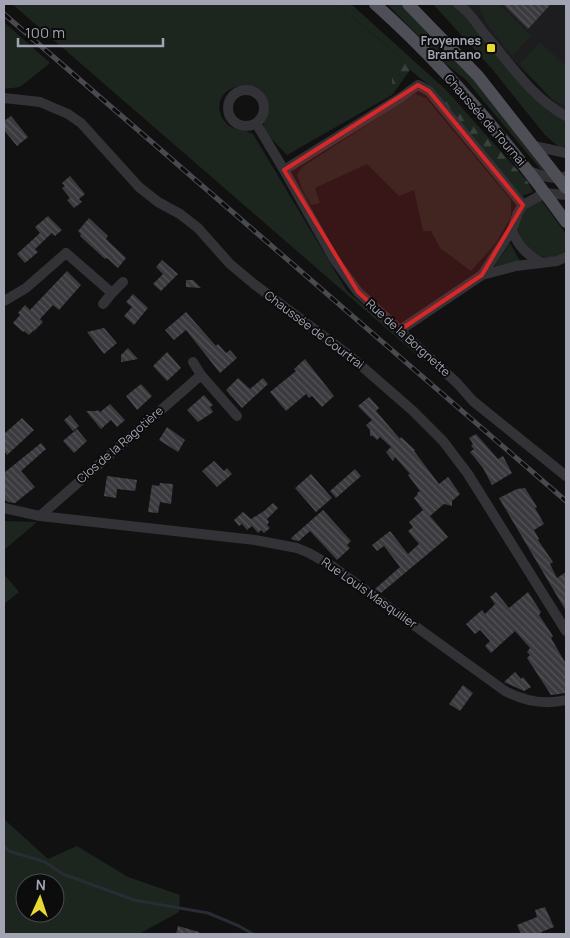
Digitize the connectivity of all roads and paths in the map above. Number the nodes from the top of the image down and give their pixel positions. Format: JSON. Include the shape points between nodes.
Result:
{"nodes":[{"id":1,"x":375,"y":4,"type":"edge"},
{"id":2,"x":408,"y":4,"type":"edge"},
{"id":3,"x":464,"y":5,"type":"edge"},
{"id":4,"x":4,"y":98,"type":"edge"},
{"id":5,"x":566,"y":116,"type":"edge"},
{"id":6,"x":256,"y":123,"type":"dead end"},
{"id":7,"x":534,"y":146,"type":"junction"},
{"id":8,"x":566,"y":153,"type":"edge"},
{"id":9,"x":284,"y":170,"type":"junction"},
{"id":10,"x":529,"y":172,"type":"junction"},
{"id":11,"x":564,"y":181,"type":"edge"},
{"id":12,"x":545,"y":193,"type":"junction"},
{"id":13,"x":566,"y":195,"type":"edge"},
{"id":14,"x":523,"y":204,"type":"junction"},
{"id":15,"x":566,"y":222,"type":"edge"},
{"id":16,"x":512,"y":230,"type":"junction"},
{"id":17,"x":563,"y":261,"type":"edge"},
{"id":18,"x":542,"y":263,"type":"junction"},
{"id":19,"x":482,"y":275,"type":"junction"},
{"id":20,"x":123,"y":282,"type":"dead end"},
{"id":21,"x":112,"y":293,"type":"junction"},
{"id":22,"x":4,"y":301,"type":"edge"},
{"id":23,"x":103,"y":304,"type":"dead end"},
{"id":24,"x":400,"y":330,"type":"junction"},
{"id":25,"x":193,"y":362,"type":"dead end"},
{"id":26,"x":201,"y":375,"type":"junction"},
{"id":27,"x":237,"y":416,"type":"dead end"},
{"id":28,"x":566,"y":476,"type":"edge"},
{"id":29,"x":4,"y":508,"type":"edge"},
{"id":30,"x":40,"y":516,"type":"junction"},
{"id":31,"x":566,"y":631,"type":"edge"},
{"id":32,"x":566,"y":700,"type":"edge"}],
"edges":[{"from":1,"to":10,"type":"main road","name":"Chaussée de Tournai","via":[[442,70]]},
{"from":2,"to":7,"type":"main road","name":"Chaussée de Tournai","via":[[478,76]]},
{"from":3,"to":5,"type":"street","via":[[534,93]]},
{"from":4,"to":31,"type":"street","name":"Chaussée de Courtrai","via":[[40,102],[81,123],[139,187],[198,228],[230,264],[350,356],[414,411],[468,474]]},
{"from":6,"to":9,"type":"street","name":"Rue de la Borgnette"},
{"from":7,"to":8,"type":"street"},
{"from":7,"to":11,"type":"main road","name":"Chaussée de Tournai"},
{"from":9,"to":14,"type":"street","via":[[418,85],[429,92]]},
{"from":9,"to":24,"type":"street","name":"Rue de la Borgnette","via":[[334,259],[358,292]]},
{"from":10,"to":11,"type":"street"},
{"from":10,"to":12,"type":"main road","name":"Chaussée de Tournai"},
{"from":12,"to":13,"type":"street"},
{"from":12,"to":14,"type":"street"},
{"from":12,"to":15,"type":"main road","name":"Chaussée de Tournai"},
{"from":14,"to":16,"type":"street"},
{"from":16,"to":18,"type":"street","via":[[521,248]]},
{"from":16,"to":19,"type":"street"},
{"from":17,"to":18,"type":"street"},
{"from":18,"to":19,"type":"street"},
{"from":19,"to":24,"type":"street"},
{"from":20,"to":21,"type":"street"},
{"from":21,"to":22,"type":"street","via":[[66,253],[26,288]]},
{"from":21,"to":23,"type":"street"},
{"from":24,"to":28,"type":"street","name":"Rue de la Borgnette","via":[[473,400]]},
{"from":25,"to":26,"type":"street"},
{"from":26,"to":27,"type":"street"},
{"from":26,"to":30,"type":"street","name":"Clos de la Ragotière"},
{"from":29,"to":30,"type":"street","name":"Rue Louis Masquilier"},
{"from":30,"to":32,"type":"street","name":"Rue Louis Masquilier","via":[[237,538],[296,548],[332,566],[505,690],[528,700]]}]}
